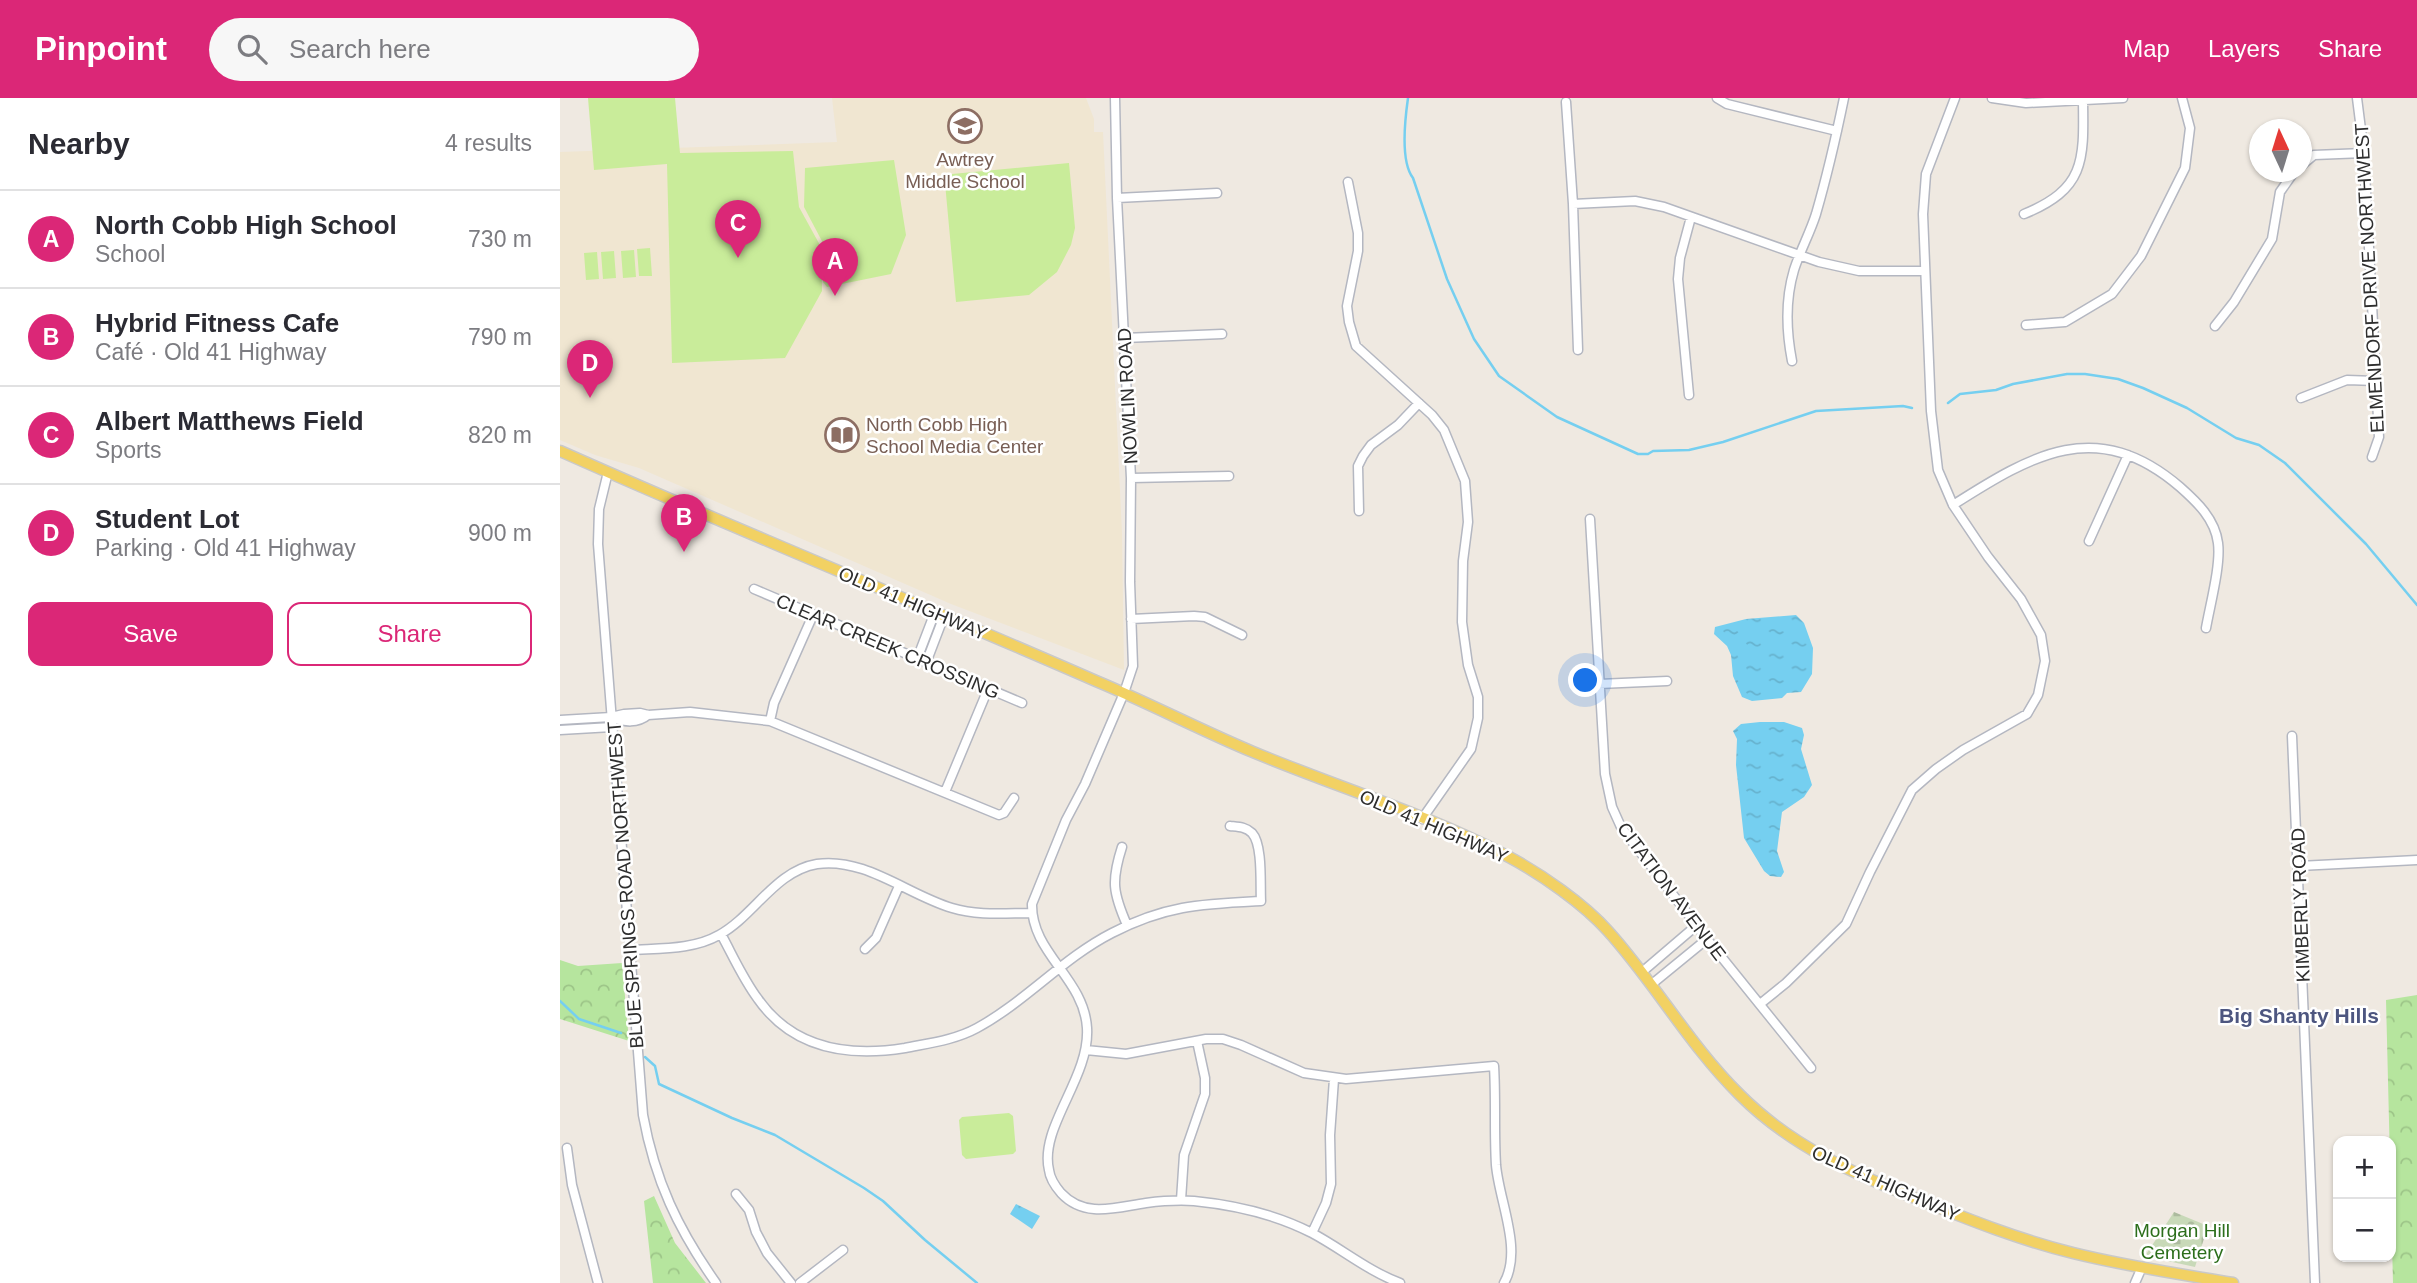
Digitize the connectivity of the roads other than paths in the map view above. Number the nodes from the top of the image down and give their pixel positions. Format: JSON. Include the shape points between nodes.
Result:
{"nodes":[{"id":1,"x":1115,"y":98,"type":"edge"},
{"id":2,"x":1717,"y":98,"type":"edge"},
{"id":3,"x":1844,"y":98,"type":"edge"},
{"id":4,"x":1955,"y":98,"type":"edge"},
{"id":5,"x":1992,"y":98,"type":"edge"},
{"id":6,"x":2123,"y":98,"type":"edge"},
{"id":7,"x":2182,"y":98,"type":"edge"},
{"id":8,"x":2357,"y":98,"type":"edge"},
{"id":9,"x":2083,"y":101,"type":"junction"},
{"id":10,"x":1566,"y":102,"type":"dead end"},
{"id":11,"x":1837,"y":131,"type":"junction"},
{"id":12,"x":2364,"y":153,"type":"junction"},
{"id":13,"x":2312,"y":157,"type":"edge"},
{"id":14,"x":1348,"y":182,"type":"dead end"},
{"id":15,"x":2287,"y":182,"type":"edge"},
{"id":16,"x":1217,"y":193,"type":"dead end"},
{"id":17,"x":1117,"y":198,"type":"junction"},
{"id":18,"x":1573,"y":204,"type":"junction"},
{"id":19,"x":2024,"y":214,"type":"dead end"},
{"id":20,"x":1691,"y":217,"type":"junction"},
{"id":21,"x":1801,"y":254,"type":"junction"},
{"id":22,"x":1924,"y":271,"type":"junction"},
{"id":23,"x":2026,"y":325,"type":"dead end"},
{"id":24,"x":2215,"y":326,"type":"dead end"},
{"id":25,"x":1222,"y":334,"type":"dead end"},
{"id":26,"x":1124,"y":338,"type":"junction"},
{"id":27,"x":1578,"y":350,"type":"dead end"},
{"id":28,"x":1792,"y":361,"type":"dead end"},
{"id":29,"x":2376,"y":381,"type":"junction"},
{"id":30,"x":1689,"y":395,"type":"dead end"},
{"id":31,"x":2301,"y":398,"type":"dead end"},
{"id":32,"x":1419,"y":403,"type":"junction"},
{"id":33,"x":560,"y":451,"type":"edge"},
{"id":34,"x":2128,"y":455,"type":"junction"},
{"id":35,"x":2372,"y":457,"type":"dead end"},
{"id":36,"x":608,"y":472,"type":"junction"},
{"id":37,"x":1229,"y":476,"type":"dead end"},
{"id":38,"x":1131,"y":478,"type":"junction"},
{"id":39,"x":1954,"y":505,"type":"junction"},
{"id":40,"x":1359,"y":511,"type":"dead end"},
{"id":41,"x":1590,"y":519,"type":"dead end"},
{"id":42,"x":2089,"y":541,"type":"dead end"},
{"id":43,"x":754,"y":589,"type":"dead end"},
{"id":44,"x":939,"y":614,"type":"junction"},
{"id":45,"x":813,"y":615,"type":"junction"},
{"id":46,"x":1131,"y":619,"type":"junction"},
{"id":47,"x":2206,"y":628,"type":"dead end"},
{"id":48,"x":1242,"y":635,"type":"dead end"},
{"id":49,"x":922,"y":661,"type":"junction"},
{"id":50,"x":1667,"y":681,"type":"dead end"},
{"id":51,"x":1600,"y":684,"type":"junction"},
{"id":52,"x":988,"y":689,"type":"junction"},
{"id":53,"x":1124,"y":693,"type":"junction"},
{"id":54,"x":1022,"y":703,"type":"dead end"},
{"id":55,"x":611,"y":717,"type":"junction"},
{"id":56,"x":560,"y":720,"type":"edge"},
{"id":57,"x":770,"y":720,"type":"junction"},
{"id":58,"x":612,"y":727,"type":"junction"},
{"id":59,"x":560,"y":730,"type":"edge"},
{"id":60,"x":2292,"y":736,"type":"dead end"},
{"id":61,"x":945,"y":792,"type":"junction"},
{"id":62,"x":1014,"y":798,"type":"dead end"},
{"id":63,"x":1422,"y":819,"type":"junction"},
{"id":64,"x":1230,"y":826,"type":"dead end"},
{"id":65,"x":1122,"y":847,"type":"dead end"},
{"id":66,"x":2417,"y":860,"type":"edge"},
{"id":67,"x":2299,"y":866,"type":"junction"},
{"id":68,"x":899,"y":886,"type":"junction"},
{"id":69,"x":1032,"y":913,"type":"junction"},
{"id":70,"x":1697,"y":925,"type":"junction"},
{"id":71,"x":1127,"y":926,"type":"junction"},
{"id":72,"x":721,"y":934,"type":"junction"},
{"id":73,"x":1707,"y":940,"type":"junction"},
{"id":74,"x":865,"y":949,"type":"dead end"},
{"id":75,"x":630,"y":950,"type":"junction"},
{"id":76,"x":1060,"y":967,"type":"junction"},
{"id":77,"x":1642,"y":972,"type":"junction"},
{"id":78,"x":1652,"y":984,"type":"junction"},
{"id":79,"x":1760,"y":1004,"type":"junction"},
{"id":80,"x":1197,"y":1041,"type":"junction"},
{"id":81,"x":1086,"y":1050,"type":"junction"},
{"id":82,"x":1811,"y":1068,"type":"dead end"},
{"id":83,"x":1334,"y":1079,"type":"junction"},
{"id":84,"x":567,"y":1148,"type":"dead end"},
{"id":85,"x":736,"y":1194,"type":"dead end"},
{"id":86,"x":1181,"y":1200,"type":"junction"},
{"id":87,"x":1312,"y":1233,"type":"junction"},
{"id":88,"x":843,"y":1250,"type":"dead end"},
{"id":89,"x":2142,"y":1267,"type":"junction"},
{"id":90,"x":598,"y":1283,"type":"edge"},
{"id":91,"x":716,"y":1283,"type":"edge"},
{"id":92,"x":791,"y":1283,"type":"edge"},
{"id":93,"x":800,"y":1283,"type":"edge"},
{"id":94,"x":1400,"y":1283,"type":"edge"},
{"id":95,"x":1504,"y":1283,"type":"edge"},
{"id":96,"x":2135,"y":1283,"type":"edge"},
{"id":97,"x":2233,"y":1283,"type":"edge"},
{"id":98,"x":2315,"y":1283,"type":"edge"}],
"edges":[{"from":1,"to":17,"type":"street","name":"NOWLIN ROAD"},
{"from":2,"to":11,"type":"street"},
{"from":3,"to":11,"type":"street"},
{"from":4,"to":22,"type":"street","via":[[1926,174]]},
{"from":5,"to":9,"type":"street","via":[[2026,103]]},
{"from":6,"to":9,"type":"street"},
{"from":7,"to":23,"type":"street","via":[[2190,128],[2185,168],[2141,256],[2112,294],[2065,322]]},
{"from":8,"to":12,"type":"street","name":"ELMENDORF DRIVE NORTHWEST"},
{"from":9,"to":19,"type":"street","via":[[2081,155],[2074,180],[2059,197]]},
{"from":10,"to":18,"type":"street"},
{"from":11,"to":21,"type":"street"},
{"from":12,"to":13,"type":"street"},
{"from":12,"to":29,"type":"street","name":"ELMENDORF DRIVE NORTHWEST"},
{"from":14,"to":32,"type":"street","via":[[1358,233],[1347,306],[1356,346]]},
{"from":15,"to":24,"type":"street","via":[[2280,192],[2272,239]]},
{"from":16,"to":17,"type":"street"},
{"from":17,"to":26,"type":"street","name":"NOWLIN ROAD"},
{"from":18,"to":20,"type":"street","via":[[1635,201]]},
{"from":18,"to":27,"type":"street"},
{"from":20,"to":21,"type":"street"},
{"from":20,"to":30,"type":"street","via":[[1678,279]]},
{"from":21,"to":22,"type":"street","via":[[1858,271]]},
{"from":21,"to":28,"type":"street","via":[[1787,310]]},
{"from":22,"to":39,"type":"street","via":[[1938,470]]},
{"from":25,"to":26,"type":"street"},
{"from":26,"to":38,"type":"street","name":"NOWLIN ROAD"},
{"from":29,"to":31,"type":"street","via":[[2347,380]]},
{"from":29,"to":35,"type":"street","name":"ELMENDORF DRIVE NORTHWEST","via":[[2379,437]]},
{"from":32,"to":40,"type":"street","via":[[1363,456],[1358,466]]},
{"from":32,"to":63,"type":"street","via":[[1444,429],[1465,481],[1468,522],[1462,622],[1478,697],[1471,749]]},
{"from":33,"to":36,"type":"main road","name":"OLD 41 HIGHWAY"},
{"from":34,"to":39,"type":"street","via":[[2098,447],[2070,449],[2024,463]]},
{"from":34,"to":42,"type":"street"},
{"from":34,"to":47,"type":"street","via":[[2164,474],[2195,500],[2212,522],[2218,544]]},
{"from":36,"to":44,"type":"main road","name":"OLD 41 HIGHWAY"},
{"from":36,"to":55,"type":"street","name":"BLUE SPRINGS ROAD NORTHWEST","via":[[599,509],[598,544]]},
{"from":37,"to":38,"type":"street"},
{"from":38,"to":46,"type":"street","name":"NOWLIN ROAD"},
{"from":39,"to":79,"type":"street","via":[[2041,635],[2045,662],[2038,695],[2027,714],[1963,750],[1912,790],[1846,923]]},
{"from":41,"to":51,"type":"street","name":"CITATION AVENUE"},
{"from":43,"to":45,"type":"street","name":"CLEAR CREEK CROSSING"},
{"from":44,"to":49,"type":"street"},
{"from":44,"to":53,"type":"main road","name":"OLD 41 HIGHWAY"},
{"from":45,"to":49,"type":"street","name":"CLEAR CREEK CROSSING"},
{"from":45,"to":57,"type":"street"},
{"from":46,"to":48,"type":"street","via":[[1205,617]]},
{"from":46,"to":53,"type":"street","name":"NOWLIN ROAD","via":[[1133,666]]},
{"from":49,"to":52,"type":"street","name":"CLEAR CREEK CROSSING"},
{"from":50,"to":51,"type":"street"},
{"from":51,"to":70,"type":"street","name":"CITATION AVENUE","via":[[1605,774],[1612,807],[1621,827]]},
{"from":52,"to":54,"type":"street","name":"CLEAR CREEK CROSSING"},
{"from":52,"to":61,"type":"street"},
{"from":53,"to":63,"type":"main road","name":"OLD 41 HIGHWAY","via":[[1255,753]]},
{"from":53,"to":69,"type":"street","name":"NOWLIN ROAD","via":[[1038,887]]},
{"from":55,"to":56,"type":"street"},
{"from":55,"to":57,"type":"street","via":[[701,712]]},
{"from":55,"to":58,"type":"street","name":"BLUE SPRINGS ROAD NORTHWEST"},
{"from":57,"to":61,"type":"street"},
{"from":58,"to":59,"type":"street"},
{"from":58,"to":75,"type":"street","name":"BLUE SPRINGS ROAD NORTHWEST"},
{"from":60,"to":67,"type":"street","name":"KIMBERLY ROAD"},
{"from":61,"to":62,"type":"street","via":[[999,815]]},
{"from":63,"to":77,"type":"main road","name":"OLD 41 HIGHWAY","via":[[1512,859],[1579,904]]},
{"from":64,"to":71,"type":"street","via":[[1243,827],[1255,838],[1261,901],[1187,905]]},
{"from":65,"to":71,"type":"street","via":[[1113,884]]},
{"from":66,"to":67,"type":"street"},
{"from":67,"to":98,"type":"street","name":"KIMBERLY ROAD"},
{"from":68,"to":69,"type":"street","via":[[961,910]]},
{"from":68,"to":72,"type":"street","via":[[843,864],[804,867]]},
{"from":68,"to":74,"type":"street","via":[[876,938]]},
{"from":69,"to":76,"type":"street","via":[[1040,938]]},
{"from":70,"to":73,"type":"street","name":"CITATION AVENUE"},
{"from":70,"to":77,"type":"street"},
{"from":71,"to":76,"type":"street"},
{"from":72,"to":75,"type":"street","via":[[695,944]]},
{"from":72,"to":76,"type":"street","via":[[752,991],[776,1019],[812,1042],[856,1052],[885,1051],[964,1034],[989,1021]]},
{"from":73,"to":78,"type":"street"},
{"from":73,"to":79,"type":"street","name":"CITATION AVENUE"},
{"from":75,"to":91,"type":"street","name":"BLUE SPRINGS ROAD NORTHWEST","via":[[641,1096],[652,1156],[676,1220]]},
{"from":76,"to":81,"type":"street","via":[[1084,1010]]},
{"from":77,"to":78,"type":"main road","name":"OLD 41 HIGHWAY"},
{"from":78,"to":89,"type":"main road","name":"OLD 41 HIGHWAY","via":[[1738,1093],[1813,1152],[1888,1188],[2013,1236]]},
{"from":79,"to":82,"type":"street","name":"CITATION AVENUE"},
{"from":80,"to":81,"type":"street","via":[[1126,1054]]},
{"from":80,"to":83,"type":"street","via":[[1232,1042],[1295,1070]]},
{"from":80,"to":86,"type":"street","via":[[1205,1094],[1184,1155]]},
{"from":81,"to":86,"type":"street","via":[[1048,1148],[1048,1169],[1055,1185],[1072,1202],[1089,1209]]},
{"from":83,"to":87,"type":"street","via":[[1331,1185]]},
{"from":83,"to":95,"type":"street","via":[[1494,1066],[1497,1173],[1512,1256]]},
{"from":84,"to":90,"type":"street"},
{"from":85,"to":92,"type":"street","via":[[749,1210],[767,1253]]},
{"from":86,"to":87,"type":"street","via":[[1271,1217]]},
{"from":87,"to":94,"type":"street","via":[[1370,1270]]},
{"from":88,"to":93,"type":"street"},
{"from":89,"to":96,"type":"street"},
{"from":89,"to":97,"type":"main road","name":"OLD 41 HIGHWAY"}]}
